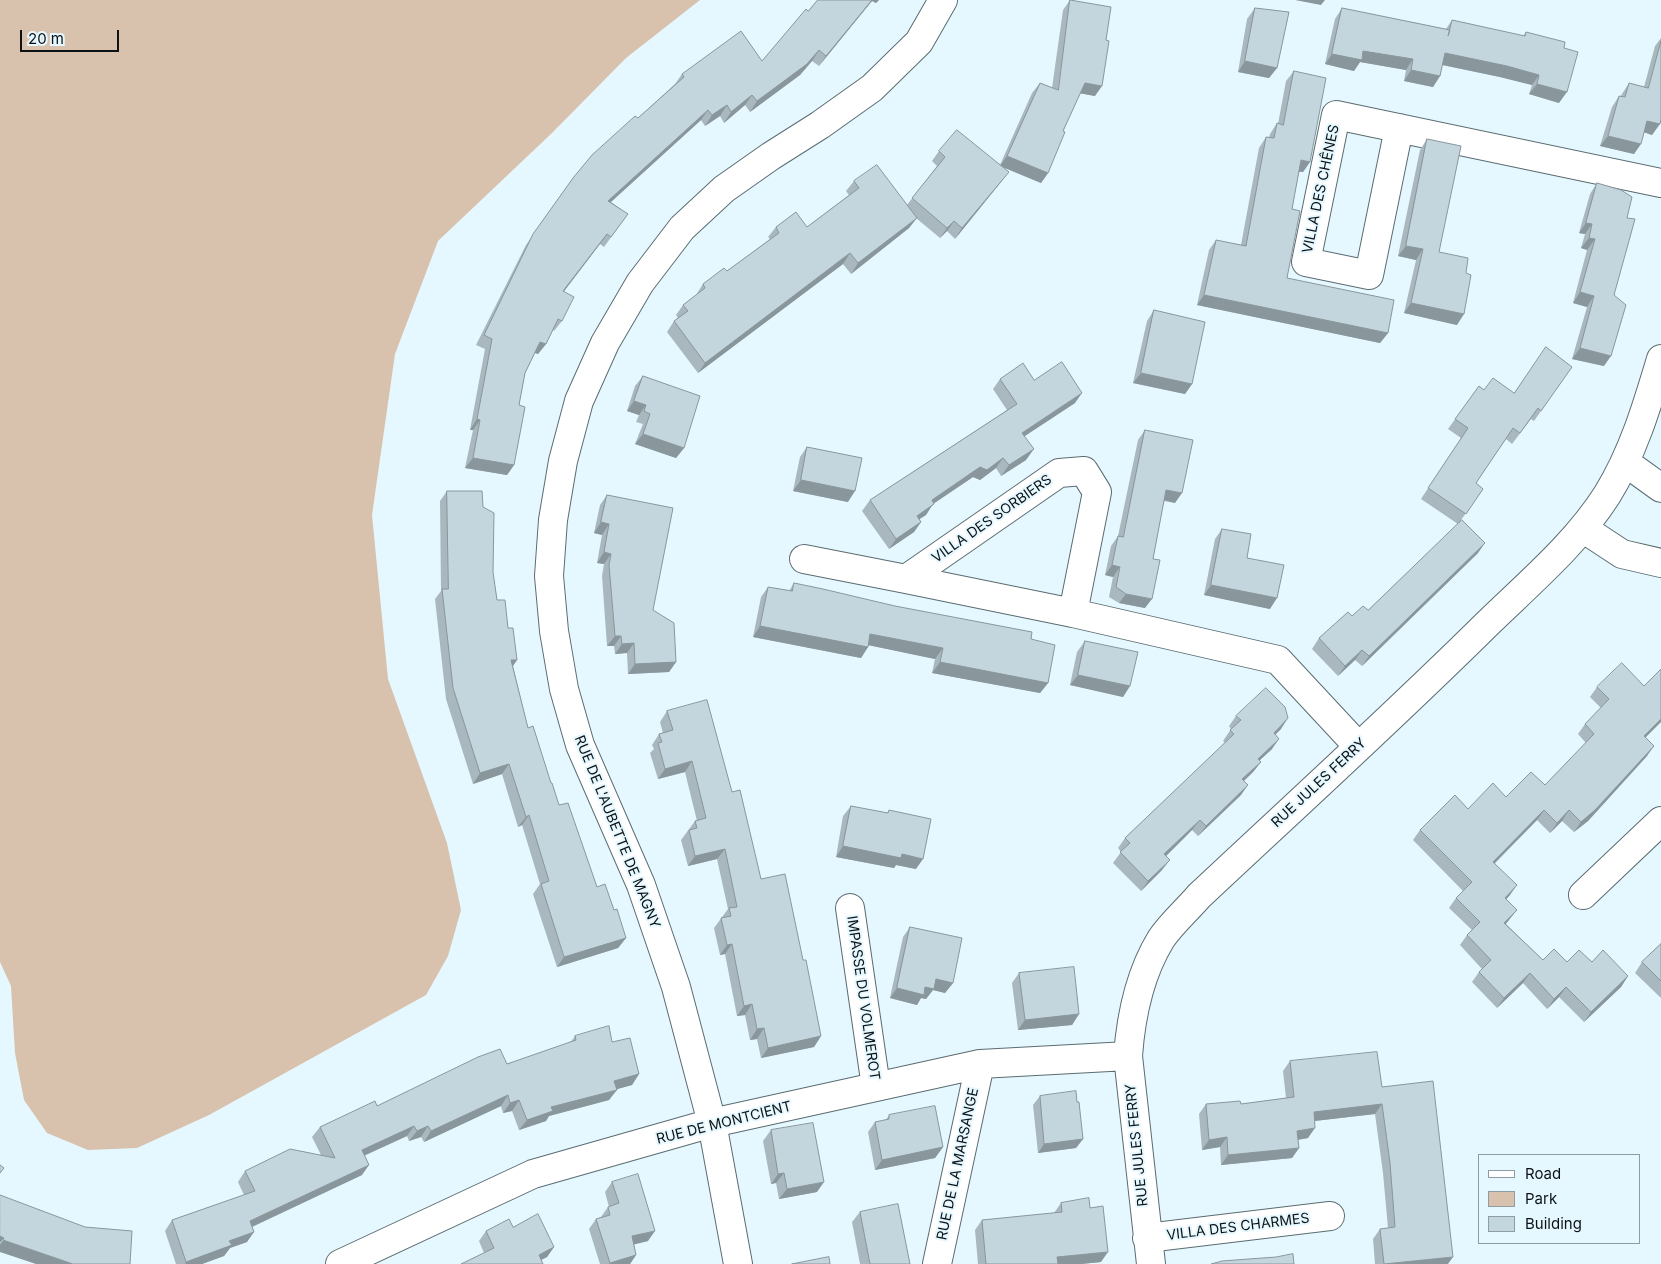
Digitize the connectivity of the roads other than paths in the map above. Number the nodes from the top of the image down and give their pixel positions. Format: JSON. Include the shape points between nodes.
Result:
{"nodes":[{"id":1,"x":943,"y":0,"type":"edge"},
{"id":2,"x":1400,"y":128,"type":"junction"},
{"id":3,"x":1661,"y":183,"type":"edge"},
{"id":4,"x":1661,"y":359,"type":"edge"},
{"id":5,"x":1625,"y":462,"type":"junction"},
{"id":6,"x":1661,"y":488,"type":"edge"},
{"id":7,"x":1584,"y":529,"type":"junction"},
{"id":8,"x":804,"y":559,"type":"dead end"},
{"id":9,"x":1661,"y":563,"type":"edge"},
{"id":10,"x":906,"y":578,"type":"junction"},
{"id":11,"x":1073,"y":614,"type":"junction"},
{"id":12,"x":1358,"y":746,"type":"junction"},
{"id":13,"x":1661,"y":821,"type":"edge"},
{"id":14,"x":1583,"y":895,"type":"dead end"},
{"id":15,"x":850,"y":908,"type":"dead end"},
{"id":16,"x":1128,"y":1056,"type":"junction"},
{"id":17,"x":980,"y":1064,"type":"junction"},
{"id":18,"x":876,"y":1087,"type":"junction"},
{"id":19,"x":712,"y":1123,"type":"junction"},
{"id":20,"x":1330,"y":1216,"type":"dead end"},
{"id":21,"x":1149,"y":1251,"type":"edge"},
{"id":22,"x":340,"y":1264,"type":"edge"},
{"id":23,"x":738,"y":1264,"type":"edge"},
{"id":24,"x":937,"y":1264,"type":"edge"}],
"edges":[{"from":1,"to":19,"type":"street","name":"RUE DE L'AUBETTE DE MAGNY","via":[[919,42],[872,88],[724,189],[682,228],[640,283],[605,344],[579,402],[563,461],[553,520],[549,576],[564,689],[580,744],[648,904],[676,988]]},
{"from":2,"to":2,"type":"street","name":"VILLA DES CHÊNES","via":[[1336,115],[1306,262],[1369,275]]},
{"from":2,"to":3,"type":"street","name":"VILLA DES CHÊNES"},
{"from":4,"to":5,"type":"street","name":"RUE JULES FERRY","via":[[1642,422]]},
{"from":5,"to":6,"type":"street"},
{"from":5,"to":7,"type":"street","name":"RUE JULES FERRY"},
{"from":7,"to":9,"type":"street","via":[[1622,554]]},
{"from":7,"to":12,"type":"street","name":"RUE JULES FERRY"},
{"from":8,"to":10,"type":"street","name":"VILLA DES SORBIERS"},
{"from":10,"to":11,"type":"street","name":"VILLA DES SORBIERS"},
{"from":10,"to":11,"type":"street","name":"VILLA DES SORBIERS","via":[[1059,473],[1084,471],[1097,492]]},
{"from":11,"to":12,"type":"street","name":"VILLA DES SORBIERS","via":[[1278,660]]},
{"from":12,"to":16,"type":"street","name":"RUE JULES FERRY","via":[[1199,896],[1162,938],[1136,995]]},
{"from":13,"to":14,"type":"street"},
{"from":15,"to":18,"type":"street","name":"IMPASSE DU VOLMEROT"},
{"from":16,"to":17,"type":"street","name":"RUE DE MONTCIENT"},
{"from":16,"to":21,"type":"street","name":"RUE JULES FERRY"},
{"from":17,"to":18,"type":"street","name":"RUE DE MONTCIENT"},
{"from":17,"to":24,"type":"street","name":"RUE DE LA MARSANGE"},
{"from":18,"to":19,"type":"street","name":"RUE DE MONTCIENT"},
{"from":19,"to":22,"type":"street","name":"RUE DE MONTCIENT","via":[[533,1174]]},
{"from":19,"to":23,"type":"street","name":"RUE DE L'AUBETTE DE MAGNY"},
{"from":20,"to":21,"type":"street","name":"VILLA DES CHARMES"}]}
